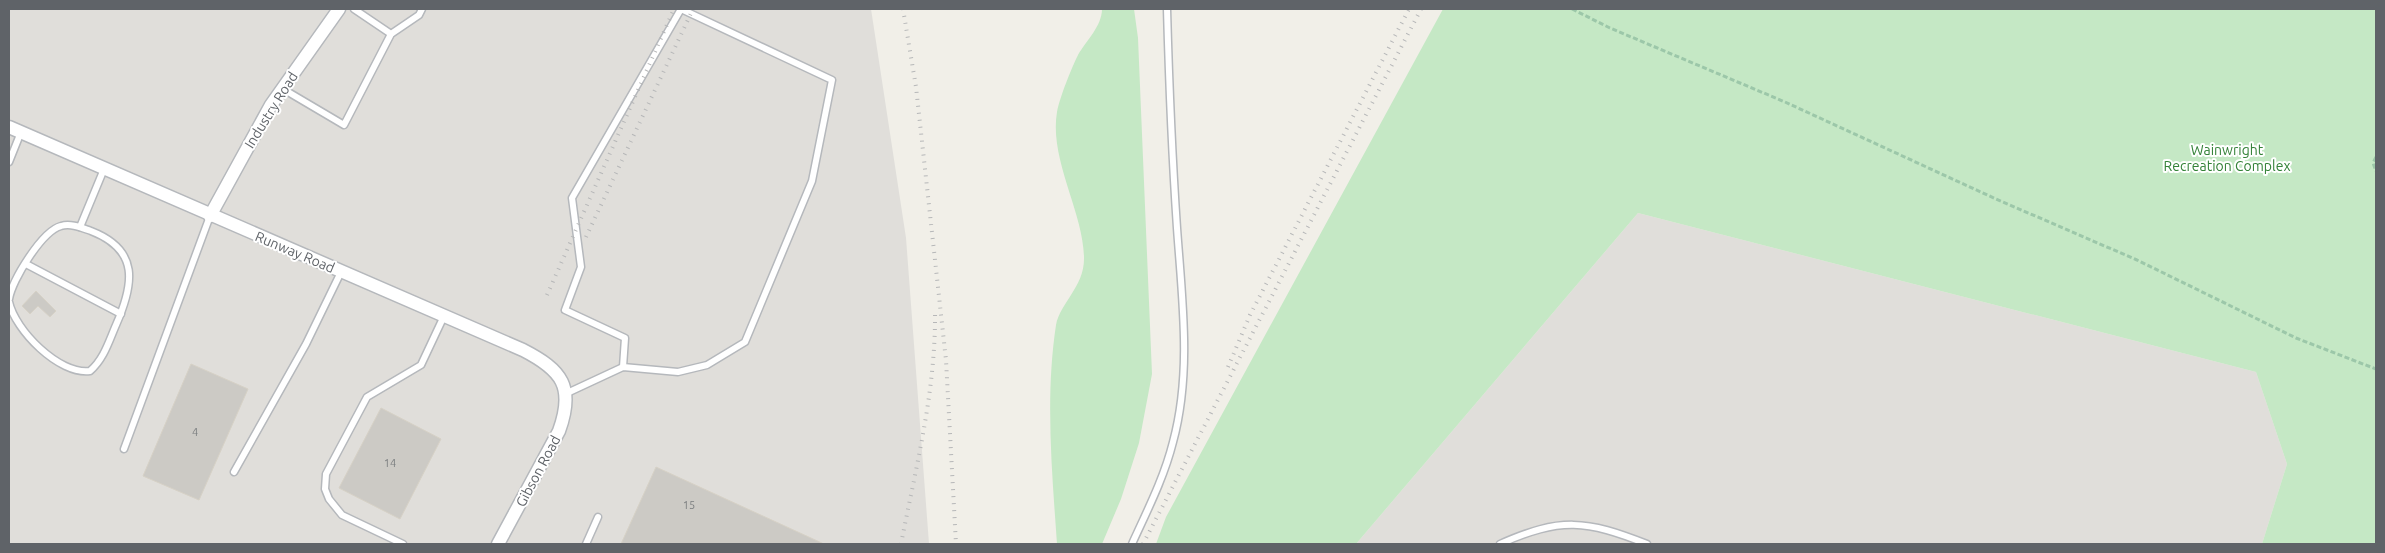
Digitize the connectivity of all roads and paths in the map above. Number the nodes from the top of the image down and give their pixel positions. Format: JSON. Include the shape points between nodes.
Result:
{"nodes":[{"id":1,"x":339,"y":9,"type":"edge"},
{"id":2,"x":354,"y":9,"type":"edge"},
{"id":3,"x":422,"y":9,"type":"edge"},
{"id":4,"x":681,"y":9,"type":"edge"},
{"id":5,"x":1167,"y":9,"type":"edge"},
{"id":6,"x":1572,"y":9,"type":"edge"},
{"id":7,"x":391,"y":34,"type":"junction"},
{"id":8,"x":283,"y":90,"type":"junction"},
{"id":9,"x":15,"y":130,"type":"edge"},
{"id":10,"x":2376,"y":157,"type":"edge"},
{"id":11,"x":9,"y":162,"type":"edge"},
{"id":12,"x":104,"y":169,"type":"junction"},
{"id":13,"x":2376,"y":171,"type":"edge"},
{"id":14,"x":210,"y":216,"type":"junction"},
{"id":15,"x":80,"y":227,"type":"junction"},
{"id":16,"x":26,"y":264,"type":"junction"},
{"id":17,"x":340,"y":272,"type":"junction"},
{"id":18,"x":9,"y":300,"type":"edge"},
{"id":19,"x":121,"y":314,"type":"junction"},
{"id":20,"x":444,"y":316,"type":"junction"},
{"id":21,"x":623,"y":367,"type":"junction"},
{"id":22,"x":2376,"y":370,"type":"edge"},
{"id":23,"x":565,"y":394,"type":"junction"},
{"id":24,"x":124,"y":449,"type":"dead end"},
{"id":25,"x":234,"y":472,"type":"dead end"},
{"id":26,"x":598,"y":517,"type":"dead end"},
{"id":27,"x":403,"y":544,"type":"edge"},
{"id":28,"x":498,"y":544,"type":"edge"},
{"id":29,"x":586,"y":544,"type":"edge"},
{"id":30,"x":1132,"y":544,"type":"edge"},
{"id":31,"x":1500,"y":544,"type":"edge"},
{"id":32,"x":1647,"y":544,"type":"edge"}],
"edges":[{"from":1,"to":8,"type":"street","name":"Industry Road"},
{"from":2,"to":7,"type":"lane"},
{"from":3,"to":7,"type":"lane"},
{"from":4,"to":21,"type":"lane","via":[[572,198],[581,267],[565,310],[625,338]]},
{"from":4,"to":21,"type":"lane","via":[[832,80],[812,181],[745,342],[707,365],[678,372]]},
{"from":5,"to":30,"type":"lane","via":[[1170,116],[1185,334],[1181,400],[1173,442],[1156,492]]},
{"from":6,"to":22,"type":"path","via":[[2137,260],[2296,338]]},
{"from":7,"to":8,"type":"lane","via":[[344,125]]},
{"from":8,"to":14,"type":"street","name":"Industry Road"},
{"from":9,"to":11,"type":"lane"},
{"from":9,"to":12,"type":"street","name":"Runway Road"},
{"from":10,"to":13,"type":"path","via":[[2373,163]]},
{"from":12,"to":14,"type":"street","name":"Runway Road"},
{"from":12,"to":15,"type":"lane"},
{"from":14,"to":17,"type":"street","name":"Runway Road"},
{"from":14,"to":24,"type":"lane"},
{"from":15,"to":16,"type":"lane","via":[[69,224],[52,231]]},
{"from":15,"to":19,"type":"lane","via":[[97,234],[126,256],[130,280]]},
{"from":16,"to":18,"type":"lane","via":[[10,290]]},
{"from":16,"to":19,"type":"lane"},
{"from":17,"to":20,"type":"street","name":"Runway Road"},
{"from":17,"to":25,"type":"lane","via":[[306,344]]},
{"from":18,"to":19,"type":"lane","via":[[11,314],[34,343],[58,362],[82,372],[96,366]]},
{"from":20,"to":23,"type":"street","name":"Runway Road","via":[[544,362],[558,374]]},
{"from":20,"to":27,"type":"lane","via":[[421,364],[367,397],[326,474],[325,489],[342,515]]},
{"from":21,"to":23,"type":"lane"},
{"from":23,"to":28,"type":"street","name":"Gibson Road","via":[[566,412],[559,431]]},
{"from":26,"to":29,"type":"lane"},
{"from":31,"to":32,"type":"lane","via":[[1548,526],[1574,524],[1610,530]]}]}
